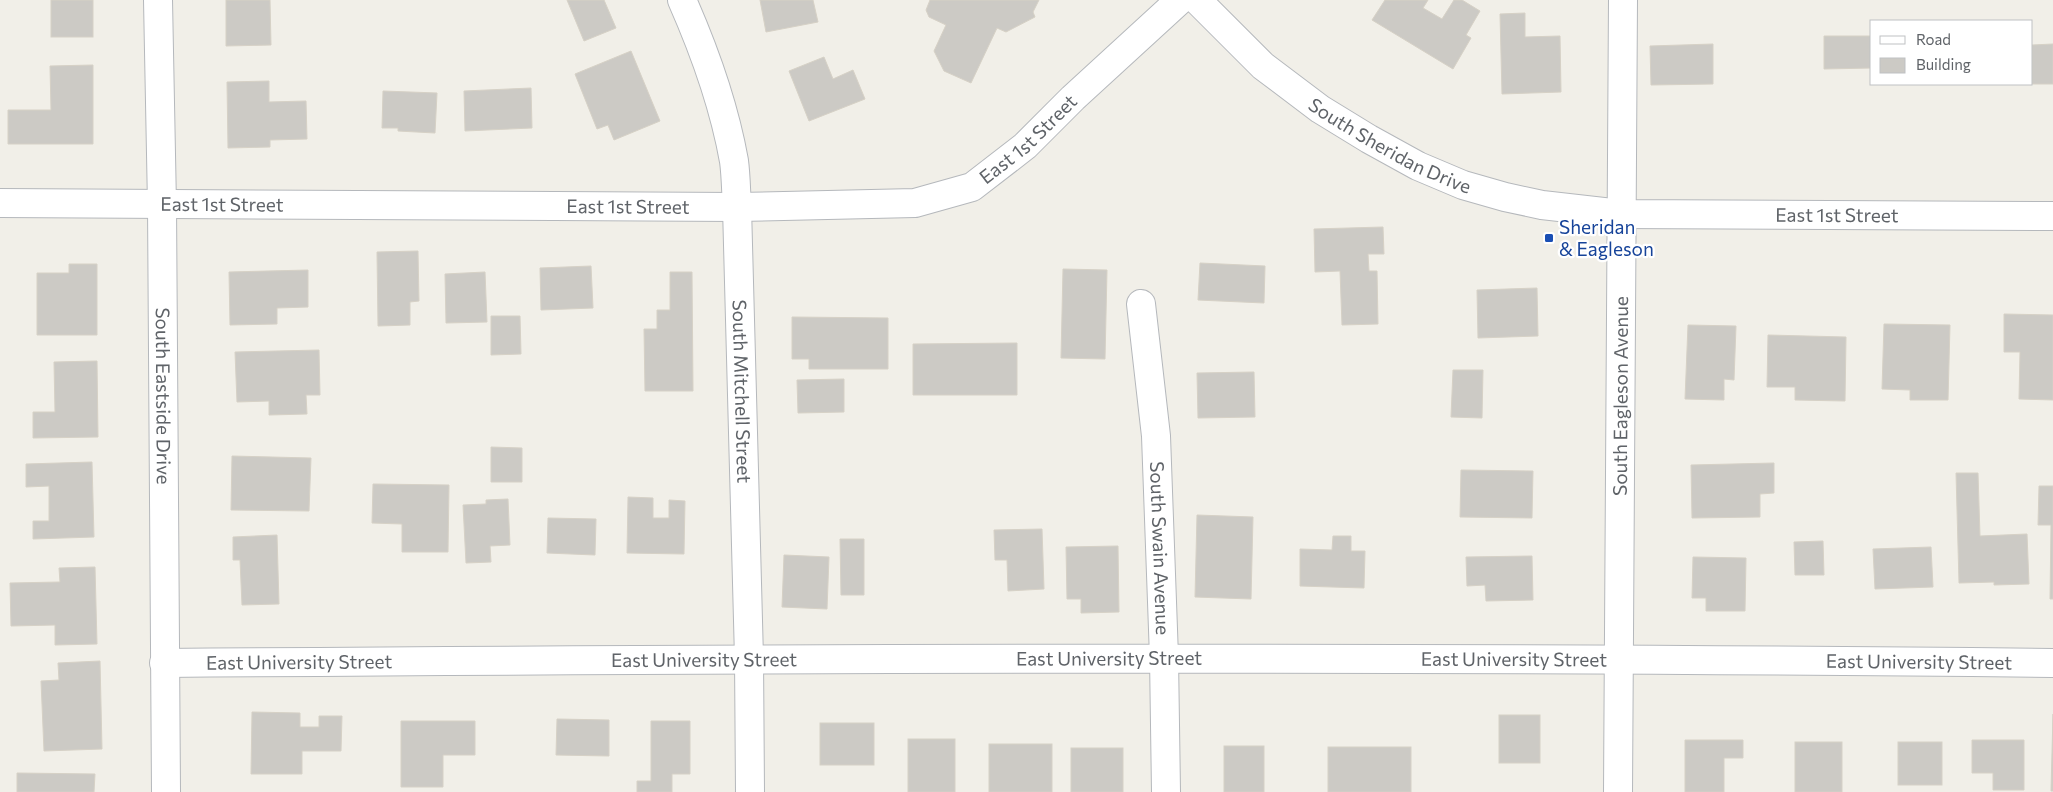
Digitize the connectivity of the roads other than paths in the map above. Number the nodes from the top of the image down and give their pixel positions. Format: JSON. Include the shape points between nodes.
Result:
{"nodes":[{"id":1,"x":158,"y":0,"type":"edge"},
{"id":2,"x":682,"y":0,"type":"edge"},
{"id":3,"x":1180,"y":0,"type":"edge"},
{"id":4,"x":1196,"y":0,"type":"edge"},
{"id":5,"x":1623,"y":0,"type":"edge"},
{"id":6,"x":0,"y":203,"type":"edge"},
{"id":7,"x":162,"y":205,"type":"junction"},
{"id":8,"x":737,"y":207,"type":"junction"},
{"id":9,"x":1621,"y":214,"type":"junction"},
{"id":10,"x":2053,"y":216,"type":"edge"},
{"id":11,"x":1141,"y":304,"type":"dead end"},
{"id":12,"x":1164,"y":657,"type":"junction"},
{"id":13,"x":749,"y":658,"type":"junction"},
{"id":14,"x":1618,"y":658,"type":"junction"},
{"id":15,"x":164,"y":663,"type":"junction"},
{"id":16,"x":2053,"y":663,"type":"edge"},
{"id":17,"x":166,"y":792,"type":"edge"},
{"id":18,"x":750,"y":792,"type":"edge"},
{"id":19,"x":1166,"y":792,"type":"edge"},
{"id":20,"x":1618,"y":792,"type":"edge"}],
"edges":[{"from":1,"to":7,"type":"street","name":"South Eastside Drive"},
{"from":2,"to":8,"type":"street","name":"South Mitchell Street","via":[[701,42],[724,116],[734,162]]},
{"from":3,"to":8,"type":"street","name":"East 1st Street","via":[[1025,146],[972,187],[915,203]]},
{"from":4,"to":9,"type":"street","name":"South Sheridan Drive","via":[[1263,66],[1320,109],[1418,166],[1463,185],[1505,197],[1542,205]]},
{"from":5,"to":9,"type":"street","name":"South Eagleson Avenue"},
{"from":6,"to":7,"type":"street","name":"East 1st Street"},
{"from":7,"to":8,"type":"street","name":"East 1st Street"},
{"from":7,"to":15,"type":"street","name":"South Eastside Drive"},
{"from":8,"to":13,"type":"street","name":"South Mitchell Street"},
{"from":9,"to":10,"type":"street","name":"East 1st Street"},
{"from":9,"to":14,"type":"street","name":"South Eagleson Avenue"},
{"from":11,"to":12,"type":"street","name":"South Swain Avenue","via":[[1156,436]]},
{"from":12,"to":13,"type":"street","name":"East University Street"},
{"from":12,"to":14,"type":"street","name":"East University Street"},
{"from":12,"to":19,"type":"street","name":"South Swain Avenue"},
{"from":13,"to":15,"type":"street","name":"East University Street"},
{"from":13,"to":18,"type":"street","name":"South Mitchell Street"},
{"from":14,"to":16,"type":"street","name":"East University Street"},
{"from":14,"to":20,"type":"street","name":"South Eagleson Avenue"},
{"from":15,"to":17,"type":"street","name":"South Eastside Drive"}]}
